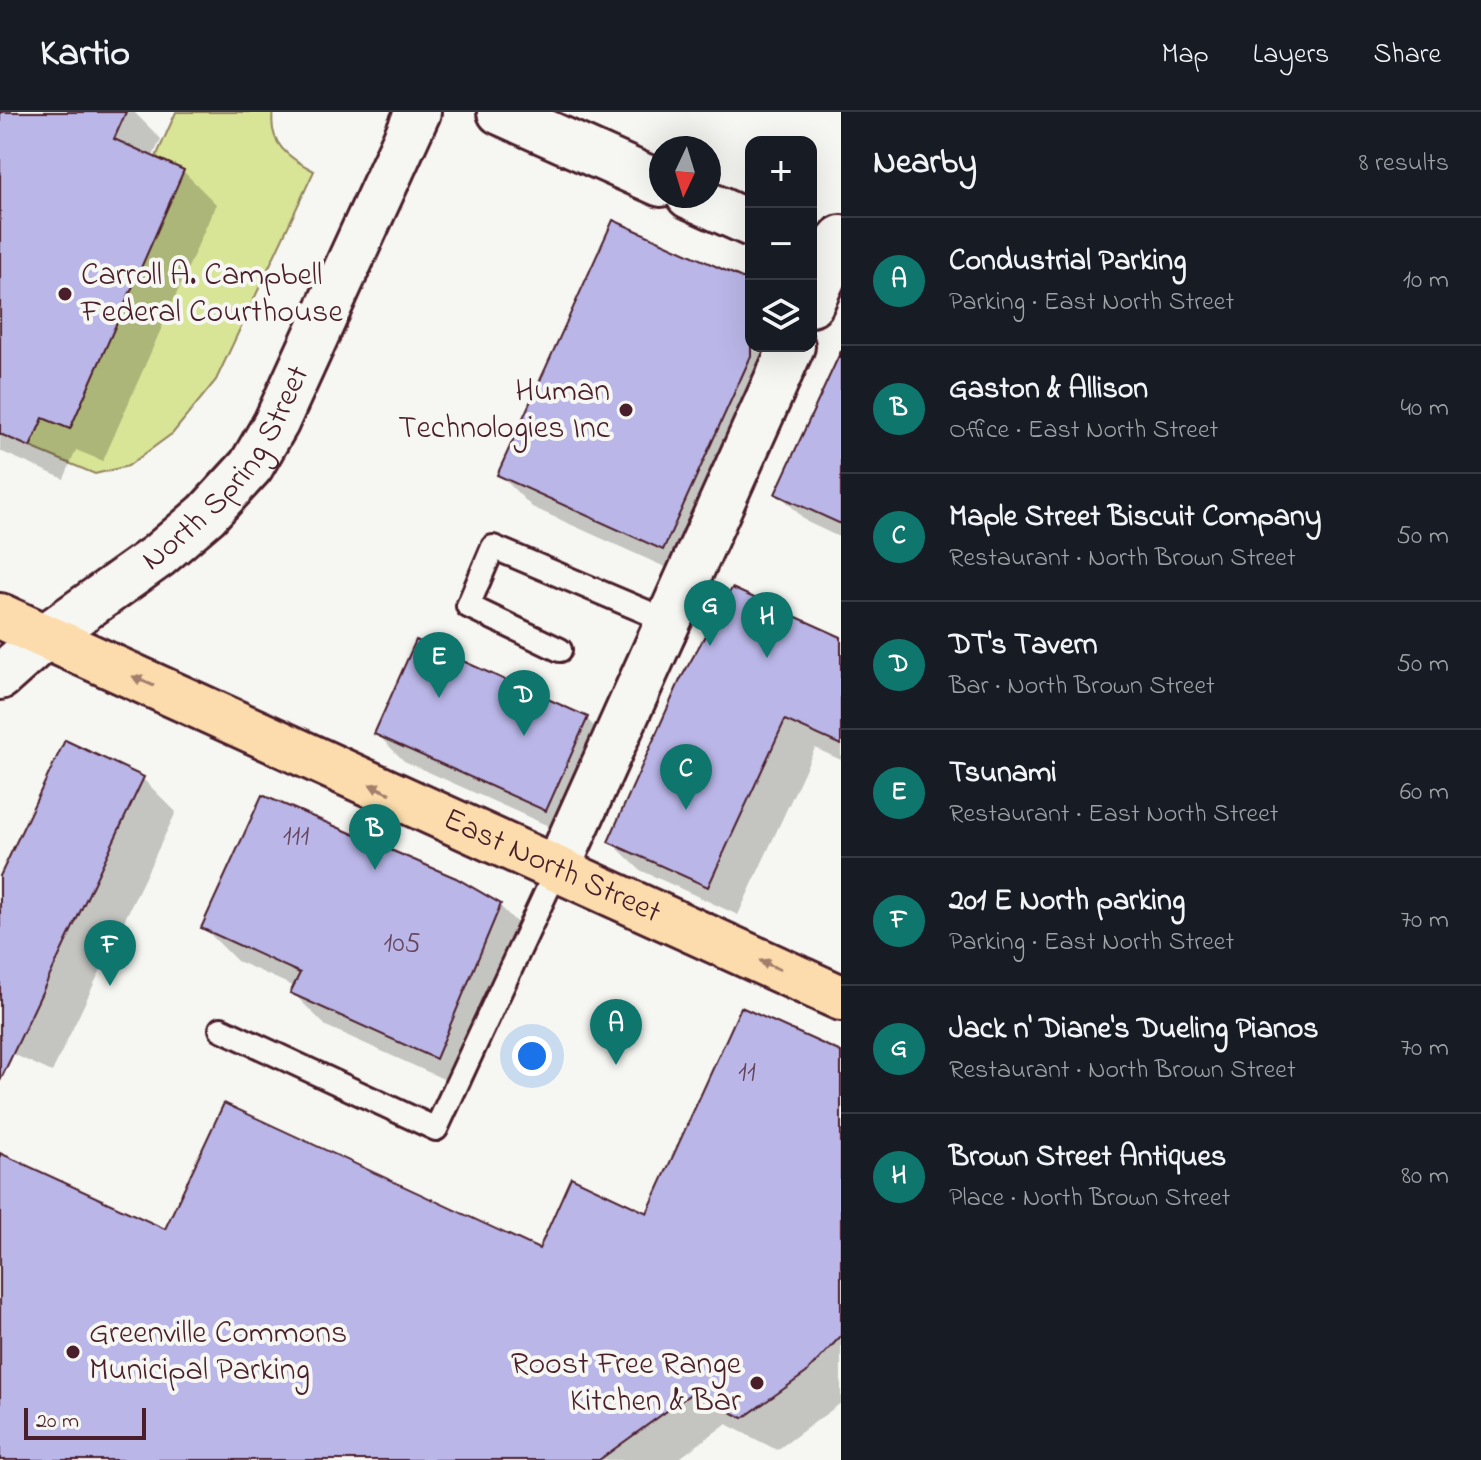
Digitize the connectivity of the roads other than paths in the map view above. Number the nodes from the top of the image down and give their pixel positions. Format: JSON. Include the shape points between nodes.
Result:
{"nodes":[{"id":1,"x":418,"y":112,"type":"edge"},
{"id":2,"x":500,"y":112,"type":"edge"},
{"id":3,"x":649,"y":179,"type":"edge"},
{"id":4,"x":716,"y":208,"type":"edge"},
{"id":5,"x":745,"y":221,"type":"edge"},
{"id":6,"x":831,"y":253,"type":"edge"},
{"id":7,"x":817,"y":289,"type":"edge"},
{"id":8,"x":789,"y":352,"type":"edge"},
{"id":9,"x":0,"y":616,"type":"edge"},
{"id":10,"x":668,"y":621,"type":"junction"},
{"id":11,"x":46,"y":636,"type":"junction"},
{"id":12,"x":560,"y":650,"type":"dead end"},
{"id":13,"x":0,"y":677,"type":"edge"},
{"id":14,"x":557,"y":869,"type":"junction"},
{"id":15,"x":841,"y":998,"type":"edge"},
{"id":16,"x":221,"y":1029,"type":"dead end"}],
"edges":[{"from":1,"to":11,"type":"street","name":"North Spring Street","via":[[276,423],[251,466],[158,556]]},
{"from":2,"to":3,"type":"street"},
{"from":4,"to":5,"type":"street"},
{"from":6,"to":7,"type":"street"},
{"from":8,"to":10,"type":"street"},
{"from":9,"to":11,"type":"main road","name":"East North Street"},
{"from":10,"to":12,"type":"lane","via":[[493,547],[468,606]]},
{"from":10,"to":14,"type":"street"},
{"from":11,"to":13,"type":"street","name":"North Spring Street"},
{"from":14,"to":11,"type":"main road","name":"East North Street","one_way":true},
{"from":15,"to":14,"type":"main road","name":"East North Street","one_way":true},
{"from":14,"to":16,"type":"lane","via":[[436,1129]]}]}
